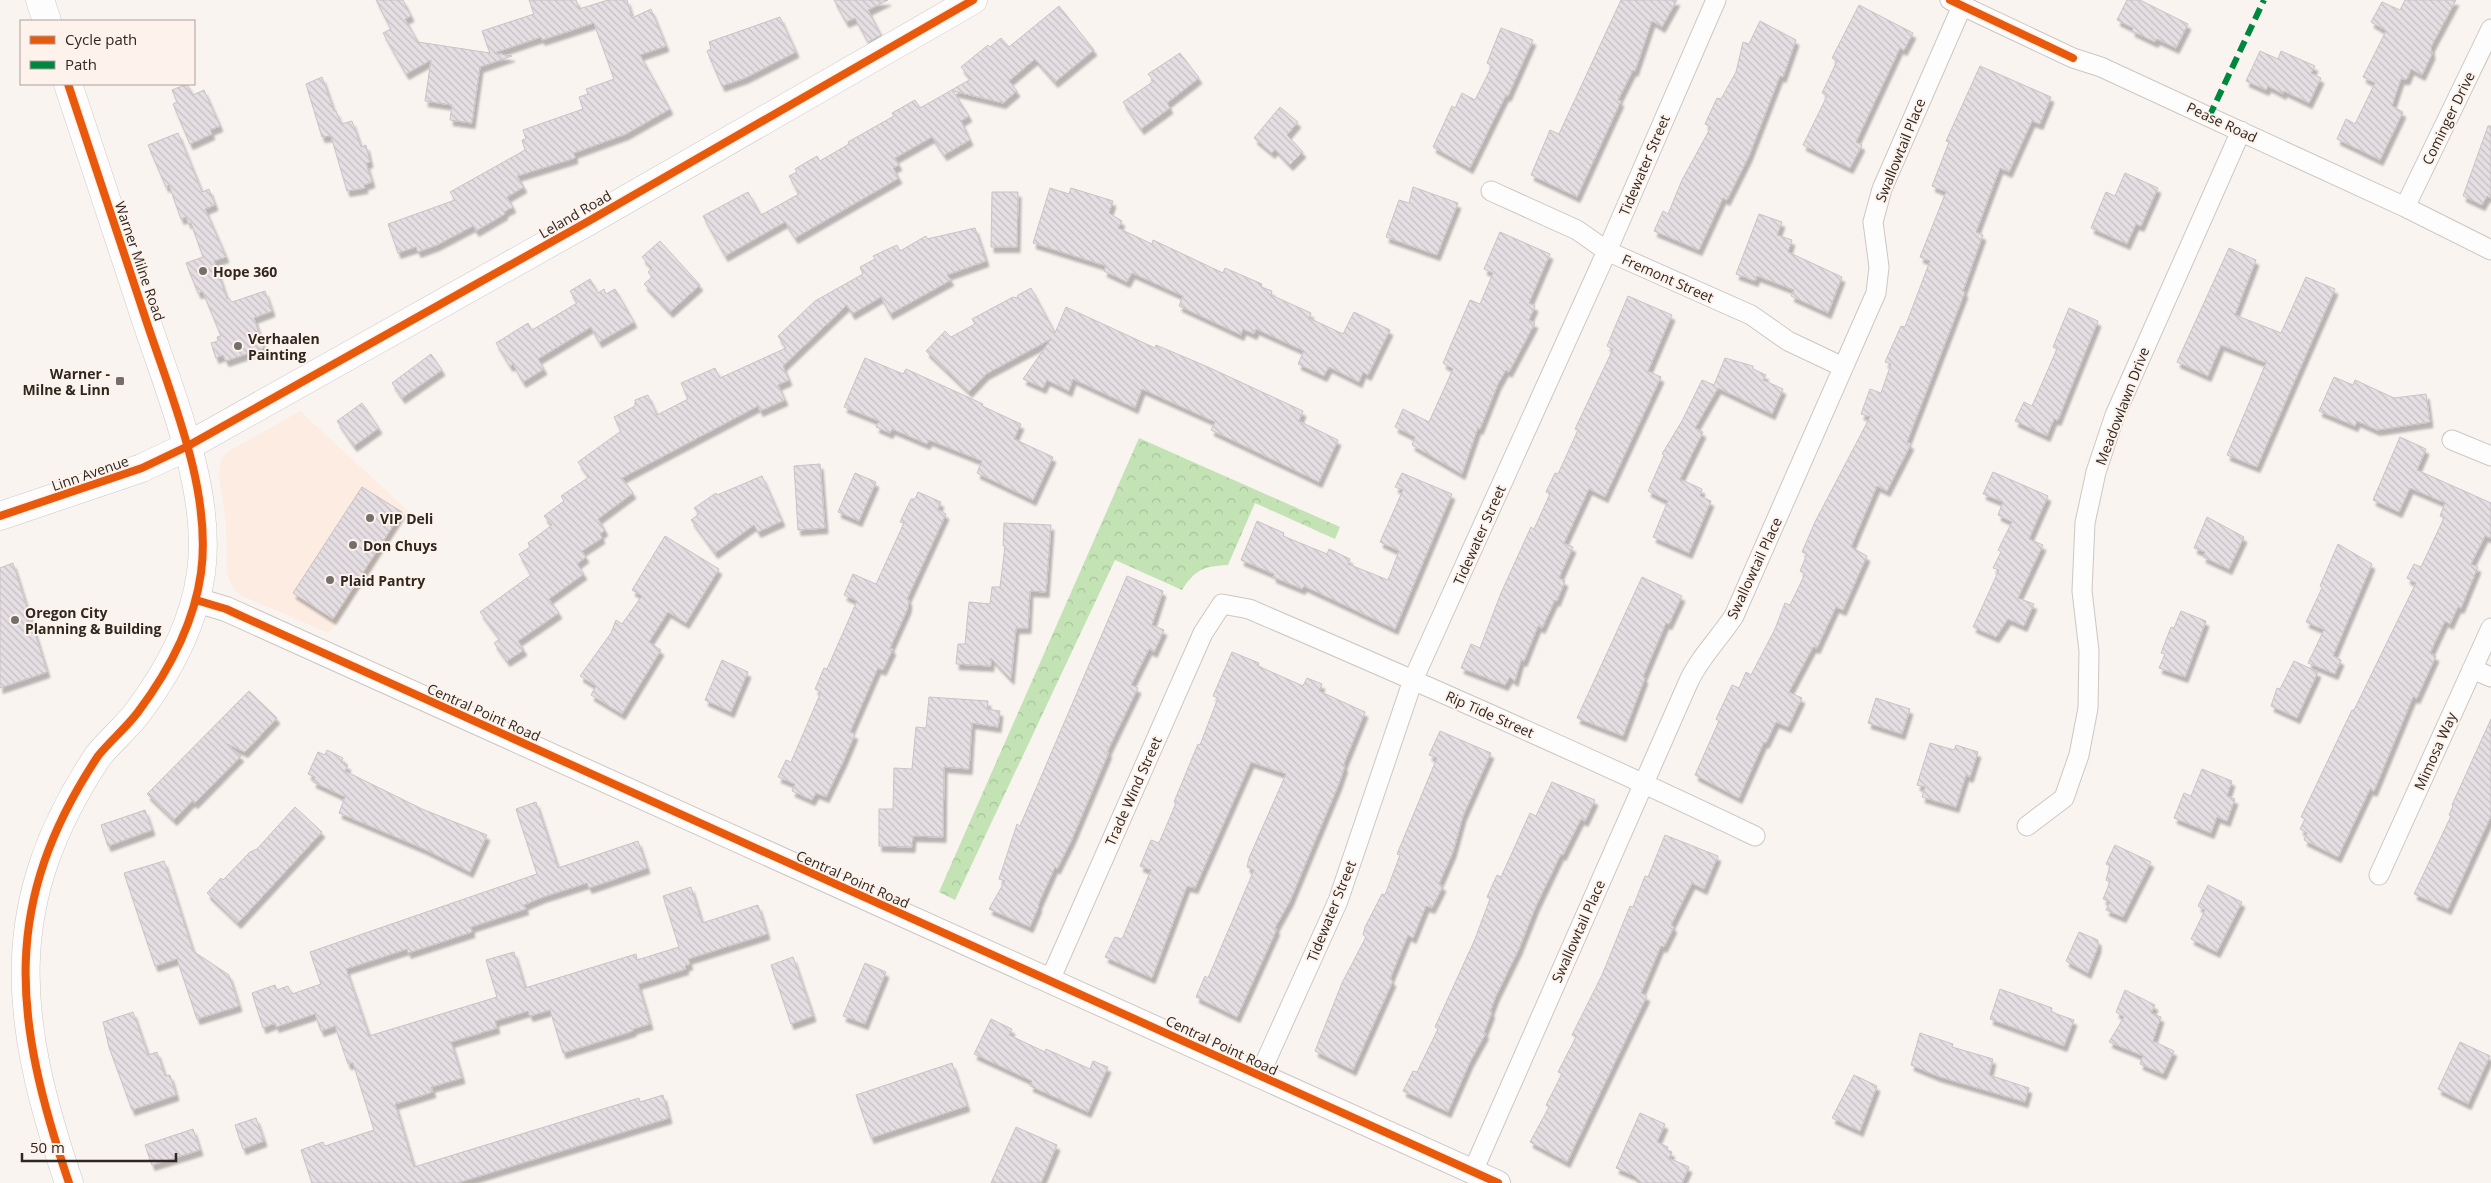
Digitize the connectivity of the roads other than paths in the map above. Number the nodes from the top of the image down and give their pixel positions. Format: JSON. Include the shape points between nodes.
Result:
{"nodes":[{"id":1,"x":40,"y":0,"type":"edge"},
{"id":2,"x":973,"y":0,"type":"edge"},
{"id":3,"x":1716,"y":0,"type":"edge"},
{"id":4,"x":1956,"y":3,"type":"edge"},
{"id":5,"x":943,"y":7,"type":"edge"},
{"id":6,"x":47,"y":20,"type":"edge"},
{"id":7,"x":2491,"y":29,"type":"edge"},
{"id":8,"x":68,"y":85,"type":"edge"},
{"id":9,"x":2240,"y":131,"type":"junction"},
{"id":10,"x":1491,"y":192,"type":"dead end"},
{"id":11,"x":2405,"y":207,"type":"junction"},
{"id":12,"x":2491,"y":250,"type":"edge"},
{"id":13,"x":1607,"y":251,"type":"junction"},
{"id":14,"x":1843,"y":367,"type":"junction"},
{"id":15,"x":2452,"y":440,"type":"dead end"},
{"id":16,"x":186,"y":447,"type":"junction"},
{"id":17,"x":2491,"y":456,"type":"edge"},
{"id":18,"x":0,"y":516,"type":"edge"},
{"id":19,"x":196,"y":600,"type":"junction"},
{"id":20,"x":1222,"y":604,"type":"joint"},
{"id":21,"x":2491,"y":628,"type":"edge"},
{"id":22,"x":2472,"y":669,"type":"junction"},
{"id":23,"x":2491,"y":677,"type":"edge"},
{"id":24,"x":1413,"y":680,"type":"junction"},
{"id":25,"x":1644,"y":783,"type":"junction"},
{"id":26,"x":2027,"y":826,"type":"dead end"},
{"id":27,"x":1755,"y":836,"type":"dead end"},
{"id":28,"x":2379,"y":875,"type":"dead end"},
{"id":29,"x":1050,"y":980,"type":"junction"},
{"id":30,"x":1259,"y":1076,"type":"junction"},
{"id":31,"x":1473,"y":1171,"type":"junction"},
{"id":32,"x":69,"y":1183,"type":"edge"},
{"id":33,"x":1498,"y":1183,"type":"edge"}],
"edges":[{"from":1,"to":6,"type":"main road"},
{"from":2,"to":5,"type":"main road","name":"Leland Road"},
{"from":3,"to":13,"type":"street","name":"Tidewater Street"},
{"from":4,"to":9,"type":"street","name":"Pease Road"},
{"from":4,"to":14,"type":"street","name":"Swallowtail Place","via":[[1882,189],[1873,222],[1880,267],[1876,293]]},
{"from":5,"to":16,"type":"main road","name":"Leland Road","via":[[587,222]]},
{"from":7,"to":11,"type":"street","name":"Cominger Drive"},
{"from":8,"to":16,"type":"main road","name":"Warner Milne Road"},
{"from":9,"to":11,"type":"street","name":"Pease Road"},
{"from":9,"to":26,"type":"street","name":"Meadowlawn Drive","via":[[2115,415],[2096,472],[2085,523],[2082,591],[2088,651],[2088,708],[2081,746],[2064,798]]},
{"from":10,"to":13,"type":"street","name":"Fremont Street","via":[[1577,230]]},
{"from":11,"to":12,"type":"street","name":"Pease Road"},
{"from":13,"to":14,"type":"street","name":"Fremont Street","via":[[1751,315],[1788,341]]},
{"from":13,"to":24,"type":"street","name":"Tidewater Street"},
{"from":14,"to":25,"type":"street","name":"Swallowtail Place","via":[[1734,616],[1697,663]]},
{"from":15,"to":17,"type":"street"},
{"from":16,"to":18,"type":"main road","name":"Linn Avenue","via":[[142,468]]},
{"from":16,"to":19,"type":"main road","name":"Warner Milne Road","via":[[200,506],[201,570]]},
{"from":19,"to":29,"type":"street","name":"Central Point Road","via":[[226,609]]},
{"from":19,"to":32,"type":"main road","name":"Warner Milne Road","via":[[180,641],[137,713],[67,794],[40,841],[22,886],[14,951],[16,1000],[40,1094]]},
{"from":20,"to":24,"type":"street","name":"Rip Tide Street","via":[[1249,609]]},
{"from":20,"to":29,"type":"street","name":"Trade Wind Street","via":[[1203,632]]},
{"from":21,"to":22,"type":"street","name":"Mimosa Way"},
{"from":22,"to":23,"type":"street"},
{"from":22,"to":28,"type":"street","name":"Mimosa Way"},
{"from":24,"to":25,"type":"street","name":"Rip Tide Street"},
{"from":24,"to":30,"type":"street","name":"Tidewater Street","via":[[1338,901]]},
{"from":25,"to":27,"type":"street","name":"Rip Tide Street"},
{"from":25,"to":31,"type":"street","name":"Swallowtail Place"},
{"from":29,"to":30,"type":"street","name":"Central Point Road"},
{"from":30,"to":31,"type":"street","name":"Central Point Road"},
{"from":31,"to":33,"type":"street","name":"Central Point Road"}]}
